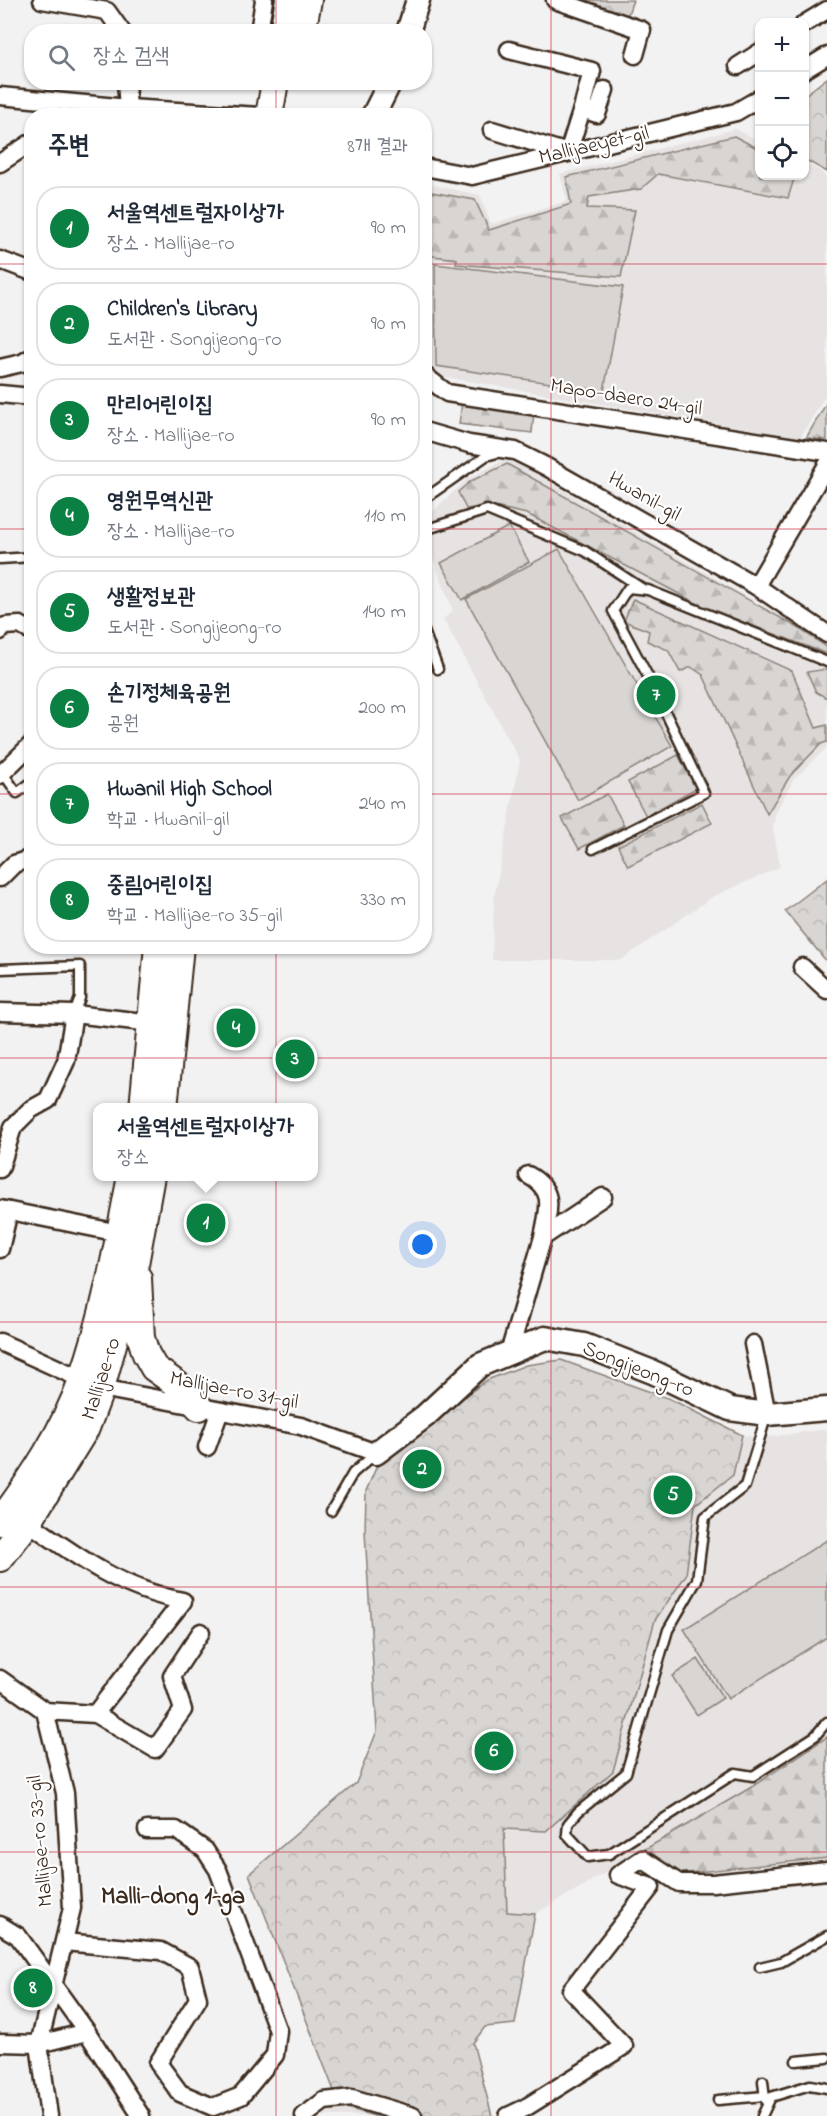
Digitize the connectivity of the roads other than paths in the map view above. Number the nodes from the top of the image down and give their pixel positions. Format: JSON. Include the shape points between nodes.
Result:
{"nodes":[{"id":1,"x":42,"y":0,"type":"edge"},
{"id":2,"x":264,"y":0,"type":"edge"},
{"id":3,"x":289,"y":0,"type":"edge"},
{"id":4,"x":308,"y":0,"type":"edge"},
{"id":5,"x":418,"y":0,"type":"edge"},
{"id":6,"x":555,"y":0,"type":"edge"},
{"id":7,"x":110,"y":5,"type":"edge"},
{"id":8,"x":827,"y":10,"type":"edge"},
{"id":9,"x":809,"y":21,"type":"edge"},
{"id":10,"x":118,"y":24,"type":"edge"},
{"id":11,"x":260,"y":24,"type":"edge"},
{"id":12,"x":284,"y":24,"type":"edge"},
{"id":13,"x":304,"y":24,"type":"edge"},
{"id":14,"x":410,"y":24,"type":"edge"},
{"id":15,"x":509,"y":50,"type":"dead end"},
{"id":16,"x":635,"y":55,"type":"dead end"},
{"id":17,"x":755,"y":55,"type":"edge"},
{"id":18,"x":827,"y":56,"type":"edge"},
{"id":19,"x":738,"y":66,"type":"dead end"},
{"id":20,"x":809,"y":67,"type":"edge"},
{"id":21,"x":127,"y":90,"type":"edge"},
{"id":22,"x":386,"y":90,"type":"edge"},
{"id":23,"x":605,"y":90,"type":"dead end"},
{"id":24,"x":275,"y":91,"type":"edge"},
{"id":25,"x":0,"y":96,"type":"edge"},
{"id":26,"x":755,"y":100,"type":"edge"},
{"id":27,"x":128,"y":108,"type":"joint"},
{"id":28,"x":283,"y":108,"type":"edge"},
{"id":29,"x":377,"y":108,"type":"edge"},
{"id":30,"x":582,"y":109,"type":"junction"},
{"id":31,"x":492,"y":130,"type":"dead end"},
{"id":32,"x":24,"y":148,"type":"edge"},
{"id":33,"x":568,"y":153,"type":"junction"},
{"id":34,"x":0,"y":164,"type":"edge"},
{"id":35,"x":432,"y":168,"type":"edge"},
{"id":36,"x":0,"y":261,"type":"edge"},
{"id":37,"x":24,"y":269,"type":"edge"},
{"id":38,"x":24,"y":362,"type":"edge"},
{"id":39,"x":0,"y":368,"type":"edge"},
{"id":40,"x":432,"y":381,"type":"edge"},
{"id":41,"x":0,"y":394,"type":"edge"},
{"id":42,"x":24,"y":396,"type":"edge"},
{"id":43,"x":432,"y":433,"type":"edge"},
{"id":44,"x":506,"y":450,"type":"junction"},
{"id":45,"x":827,"y":452,"type":"edge"},
{"id":46,"x":827,"y":465,"type":"edge"},
{"id":47,"x":432,"y":493,"type":"edge"},
{"id":48,"x":432,"y":527,"type":"edge"},
{"id":49,"x":24,"y":558,"type":"edge"},
{"id":50,"x":0,"y":559,"type":"edge"},
{"id":51,"x":756,"y":585,"type":"junction"},
{"id":52,"x":643,"y":589,"type":"junction"},
{"id":53,"x":24,"y":627,"type":"edge"},
{"id":54,"x":0,"y":631,"type":"edge"},
{"id":55,"x":827,"y":634,"type":"edge"},
{"id":56,"x":432,"y":653,"type":"edge"},
{"id":57,"x":827,"y":662,"type":"edge"},
{"id":58,"x":438,"y":669,"type":"dead end"},
{"id":59,"x":24,"y":752,"type":"edge"},
{"id":60,"x":1,"y":774,"type":"edge"},
{"id":61,"x":24,"y":788,"type":"edge"},
{"id":62,"x":593,"y":849,"type":"dead end"},
{"id":63,"x":24,"y":861,"type":"edge"},
{"id":64,"x":2,"y":872,"type":"edge"},
{"id":65,"x":157,"y":954,"type":"edge"},
{"id":66,"x":179,"y":954,"type":"edge"},
{"id":67,"x":802,"y":968,"type":"dead end"},
{"id":68,"x":0,"y":969,"type":"edge"},
{"id":69,"x":827,"y":990,"type":"edge"},
{"id":70,"x":0,"y":1012,"type":"edge"},
{"id":71,"x":74,"y":1014,"type":"junction"},
{"id":72,"x":152,"y":1023,"type":"junction"},
{"id":73,"x":143,"y":1103,"type":"edge"},
{"id":74,"x":164,"y":1103,"type":"edge"},
{"id":75,"x":0,"y":1168,"type":"edge"},
{"id":76,"x":528,"y":1175,"type":"dead end"},
{"id":77,"x":129,"y":1181,"type":"edge"},
{"id":78,"x":150,"y":1181,"type":"edge"},
{"id":79,"x":603,"y":1197,"type":"dead end"},
{"id":80,"x":4,"y":1210,"type":"edge"},
{"id":81,"x":119,"y":1233,"type":"junction"},
{"id":82,"x":543,"y":1237,"type":"junction"},
{"id":83,"x":0,"y":1249,"type":"edge"},
{"id":84,"x":135,"y":1264,"type":"junction"},
{"id":85,"x":103,"y":1304,"type":"junction"},
{"id":86,"x":0,"y":1342,"type":"edge"},
{"id":87,"x":753,"y":1344,"type":"dead end"},
{"id":88,"x":509,"y":1353,"type":"junction"},
{"id":89,"x":92,"y":1384,"type":"junction"},
{"id":90,"x":209,"y":1409,"type":"junction"},
{"id":91,"x":827,"y":1409,"type":"edge"},
{"id":92,"x":767,"y":1414,"type":"junction"},
{"id":93,"x":207,"y":1447,"type":"dead end"},
{"id":94,"x":376,"y":1453,"type":"junction"},
{"id":95,"x":331,"y":1511,"type":"dead end"},
{"id":96,"x":0,"y":1522,"type":"edge"},
{"id":97,"x":28,"y":1522,"type":"junction"},
{"id":98,"x":0,"y":1558,"type":"edge"},
{"id":99,"x":201,"y":1632,"type":"dead end"},
{"id":100,"x":0,"y":1679,"type":"edge"},
{"id":101,"x":45,"y":1711,"type":"junction"},
{"id":102,"x":95,"y":1714,"type":"junction"},
{"id":103,"x":827,"y":1722,"type":"edge"},
{"id":104,"x":147,"y":1830,"type":"dead end"},
{"id":105,"x":827,"y":1870,"type":"edge"},
{"id":106,"x":0,"y":1925,"type":"edge"},
{"id":107,"x":827,"y":1936,"type":"edge"},
{"id":108,"x":64,"y":1942,"type":"junction"},
{"id":109,"x":760,"y":1967,"type":"dead end"},
{"id":110,"x":54,"y":1987,"type":"junction"},
{"id":111,"x":87,"y":2032,"type":"junction"},
{"id":112,"x":0,"y":2043,"type":"edge"},
{"id":113,"x":39,"y":2044,"type":"junction"},
{"id":114,"x":827,"y":2058,"type":"edge"},
{"id":115,"x":796,"y":2061,"type":"dead end"},
{"id":116,"x":763,"y":2080,"type":"dead end"},
{"id":117,"x":827,"y":2088,"type":"edge"},
{"id":118,"x":765,"y":2096,"type":"junction"},
{"id":119,"x":718,"y":2100,"type":"dead end"},
{"id":120,"x":764,"y":2112,"type":"edge"},
{"id":121,"x":49,"y":2116,"type":"edge"},
{"id":122,"x":141,"y":2116,"type":"edge"},
{"id":123,"x":304,"y":2116,"type":"edge"},
{"id":124,"x":413,"y":2116,"type":"edge"},
{"id":125,"x":508,"y":2116,"type":"edge"}],
"edges":[{"from":1,"to":7,"type":"street"},
{"from":2,"to":11,"type":"street"},
{"from":3,"to":12,"type":"main road"},
{"from":4,"to":13,"type":"main road"},
{"from":5,"to":14,"type":"street"},
{"from":6,"to":16,"type":"street","via":[[642,30]]},
{"from":7,"to":10,"type":"street"},
{"from":8,"to":9,"type":"street"},
{"from":15,"to":30,"type":"street","via":[[592,71]]},
{"from":17,"to":19,"type":"street"},
{"from":18,"to":20,"type":"street"},
{"from":21,"to":27,"type":"street"},
{"from":22,"to":29,"type":"street"},
{"from":23,"to":30,"type":"street","via":[[597,114]]},
{"from":24,"to":28,"type":"main road"},
{"from":25,"to":27,"type":"street"},
{"from":26,"to":33,"type":"street","name":"Mallijaeyet-gil","via":[[736,112]]},
{"from":30,"to":33,"type":"street"},
{"from":31,"to":33,"type":"street"},
{"from":32,"to":34,"type":"street"},
{"from":33,"to":35,"type":"street","name":"Mallijaeyet-gil","via":[[472,176]]},
{"from":36,"to":37,"type":"street"},
{"from":38,"to":39,"type":"street"},
{"from":40,"to":45,"type":"street","name":"Mapo-daero 24-gil","via":[[447,393]]},
{"from":41,"to":42,"type":"street"},
{"from":43,"to":44,"type":"street","name":"Hwanil-gil"},
{"from":44,"to":47,"type":"lane","via":[[486,456]]},
{"from":44,"to":51,"type":"street","name":"Hwanil-gil","via":[[545,466]]},
{"from":46,"to":51,"type":"street"},
{"from":48,"to":52,"type":"lane","via":[[487,510],[585,551]]},
{"from":49,"to":50,"type":"lane"},
{"from":51,"to":55,"type":"street","name":"Hwanil-gil"},
{"from":52,"to":57,"type":"lane"},
{"from":52,"to":62,"type":"lane","via":[[628,588],[613,611],[704,793]]},
{"from":53,"to":54,"type":"street","via":[[5,626]]},
{"from":56,"to":58,"type":"lane"},
{"from":59,"to":60,"type":"street"},
{"from":60,"to":61,"type":"lane","via":[[17,793]]},
{"from":63,"to":64,"type":"street"},
{"from":65,"to":72,"type":"main road"},
{"from":66,"to":74,"type":"main road"},
{"from":67,"to":69,"type":"street"},
{"from":68,"to":71,"type":"lane","via":[[80,966],[80,998]]},
{"from":70,"to":71,"type":"street"},
{"from":71,"to":72,"type":"street"},
{"from":71,"to":75,"type":"street","via":[[66,1061],[48,1100],[30,1110],[13,1127]]},
{"from":72,"to":73,"type":"main road"},
{"from":76,"to":82,"type":"street","via":[[546,1191],[550,1202]]},
{"from":77,"to":81,"type":"main road","name":"Mallijae-ro"},
{"from":78,"to":84,"type":"main road","name":"Mallijae-ro"},
{"from":79,"to":82,"type":"street"},
{"from":80,"to":81,"type":"street"},
{"from":80,"to":83,"type":"street"},
{"from":81,"to":85,"type":"main road","name":"Mallijae-ro"},
{"from":82,"to":88,"type":"street"},
{"from":84,"to":85,"type":"main road","via":[[114,1304]]},
{"from":84,"to":89,"type":"main road","name":"Mallijae-ro"},
{"from":84,"to":90,"type":"main road","via":[[141,1290],[141,1338],[146,1354],[154,1368]]},
{"from":85,"to":89,"type":"main road","name":"Mallijae-ro"},
{"from":86,"to":89,"type":"street","name":"Mallijae-ro"},
{"from":87,"to":92,"type":"street"},
{"from":88,"to":92,"type":"street","name":"Songijeong-ro","via":[[545,1338],[584,1345],[730,1409]]},
{"from":88,"to":94,"type":"street","name":"Songijeong-ro","via":[[480,1365]]},
{"from":89,"to":90,"type":"street","name":"Mallijae-ro 31-gil"},
{"from":89,"to":96,"type":"main road","name":"Mallijae-ro","via":[[67,1416]]},
{"from":89,"to":97,"type":"main road","name":"Mallijae-ro","via":[[86,1428]]},
{"from":90,"to":93,"type":"street"},
{"from":90,"to":94,"type":"street","name":"Mallijae-ro 31-gil","via":[[301,1426]]},
{"from":91,"to":92,"type":"street","name":"Songijeong-ro"},
{"from":92,"to":103,"type":"lane","via":[[745,1486],[705,1517],[697,1580],[668,1630],[626,1773],[579,1812],[568,1824],[567,1834],[588,1857],[609,1854],[735,1773],[753,1776],[815,1736]]},
{"from":94,"to":95,"type":"lane","via":[[353,1473]]},
{"from":97,"to":98,"type":"main road","name":"Mallijae-ro"},
{"from":97,"to":102,"type":"street","via":[[116,1580],[152,1596],[183,1602]]},
{"from":99,"to":102,"type":"street","via":[[172,1676],[183,1710],[155,1749]]},
{"from":100,"to":101,"type":"street"},
{"from":101,"to":102,"type":"street"},
{"from":101,"to":108,"type":"street","name":"Mallijae-ro 33-gil","via":[[64,1793],[72,1908]]},
{"from":104,"to":108,"type":"street","via":[[176,1830],[205,1850],[218,1870],[278,2031],[275,2055],[241,2096],[213,2107],[180,2093],[158,2063],[198,1999],[190,1967],[161,1951]]},
{"from":105,"to":125,"type":"street","via":[[679,1883],[642,1859],[618,1875],[651,1887],[572,1990],[624,2046]]},
{"from":106,"to":110,"type":"street","via":[[18,1936]]},
{"from":107,"to":109,"type":"lane","via":[[781,1962]]},
{"from":108,"to":110,"type":"street","name":"Mallijae-ro 33-gil"},
{"from":110,"to":111,"type":"street"},
{"from":110,"to":113,"type":"street","name":"Mallijae-ro 33-gil"},
{"from":111,"to":113,"type":"street"},
{"from":111,"to":122,"type":"street"},
{"from":112,"to":113,"type":"street"},
{"from":113,"to":121,"type":"street"},
{"from":114,"to":115,"type":"lane"},
{"from":116,"to":118,"type":"lane"},
{"from":117,"to":120,"type":"lane","via":[[810,2085],[771,2097]]},
{"from":118,"to":119,"type":"lane"},
{"from":118,"to":120,"type":"lane"},
{"from":123,"to":124,"type":"street","via":[[324,2101],[352,2098]]}]}
